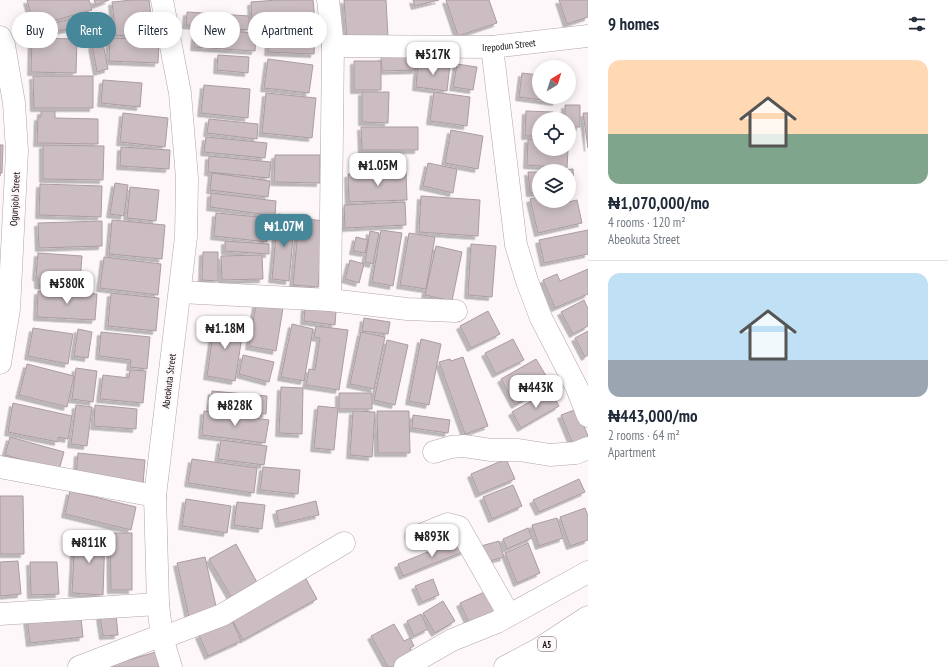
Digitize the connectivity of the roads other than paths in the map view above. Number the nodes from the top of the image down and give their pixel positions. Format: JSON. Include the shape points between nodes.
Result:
{"nodes":[{"id":1,"x":162,"y":0,"type":"edge"},
{"id":2,"x":328,"y":0,"type":"edge"},
{"id":3,"x":588,"y":36,"type":"edge"},
{"id":4,"x":0,"y":37,"type":"edge"},
{"id":5,"x":333,"y":46,"type":"junction"},
{"id":6,"x":492,"y":47,"type":"junction"},
{"id":7,"x":180,"y":292,"type":"junction"},
{"id":8,"x":330,"y":300,"type":"junction"},
{"id":9,"x":456,"y":311,"type":"dead end"},
{"id":10,"x":0,"y":363,"type":"edge"},
{"id":11,"x":588,"y":416,"type":"edge"},
{"id":12,"x":588,"y":448,"type":"edge"},
{"id":13,"x":434,"y":452,"type":"dead end"},
{"id":14,"x":0,"y":467,"type":"edge"},
{"id":15,"x":155,"y":496,"type":"junction"},
{"id":16,"x":416,"y":536,"type":"dead end"},
{"id":17,"x":344,"y":543,"type":"dead end"},
{"id":18,"x":588,"y":572,"type":"edge"},
{"id":19,"x":158,"y":604,"type":"junction"},
{"id":20,"x":0,"y":614,"type":"edge"},
{"id":21,"x":509,"y":615,"type":"junction"},
{"id":22,"x":588,"y":617,"type":"edge"},
{"id":23,"x":588,"y":635,"type":"edge"},
{"id":24,"x":162,"y":637,"type":"junction"},
{"id":25,"x":588,"y":654,"type":"edge"},
{"id":26,"x":547,"y":663,"type":"edge"},
{"id":27,"x":79,"y":667,"type":"edge"},
{"id":28,"x":171,"y":667,"type":"edge"},
{"id":29,"x":405,"y":667,"type":"edge"},
{"id":30,"x":505,"y":667,"type":"edge"}],
"edges":[{"from":1,"to":7,"type":"main road","name":"Abeokuta Street","via":[[180,93],[187,178],[186,237]]},
{"from":2,"to":5,"type":"main road"},
{"from":3,"to":6,"type":"main road","name":"Irepodun Street"},
{"from":4,"to":10,"type":"main road","name":"Ogunjobi Street","via":[[4,45],[14,103],[17,151],[9,309]]},
{"from":5,"to":6,"type":"main road","name":"Irepodun Street"},
{"from":5,"to":8,"type":"main road"},
{"from":6,"to":11,"type":"main road","via":[[516,245],[526,281],[541,318],[577,388]]},
{"from":7,"to":8,"type":"main road"},
{"from":7,"to":15,"type":"main road","name":"Abeokuta Street"},
{"from":8,"to":9,"type":"main road","via":[[406,309]]},
{"from":12,"to":13,"type":"main road","via":[[576,453],[550,455],[464,446]]},
{"from":14,"to":15,"type":"main road"},
{"from":15,"to":19,"type":"main road","name":"Abeokuta Street"},
{"from":16,"to":21,"type":"main road","via":[[448,524],[459,527]]},
{"from":17,"to":24,"type":"main road","via":[[222,615]]},
{"from":18,"to":21,"type":"main road"},
{"from":19,"to":20,"type":"main road"},
{"from":19,"to":24,"type":"main road","name":"Abeokuta Street"},
{"from":21,"to":29,"type":"main road","via":[[452,640]]},
{"from":22,"to":26,"type":"main road","number":"A5"},
{"from":23,"to":26,"type":"main road"},
{"from":24,"to":27,"type":"main road"},
{"from":24,"to":28,"type":"main road","name":"Abeokuta Street"},
{"from":25,"to":26,"type":"main road","number":"A5"},
{"from":26,"to":30,"type":"main road","number":"A5"}]}
